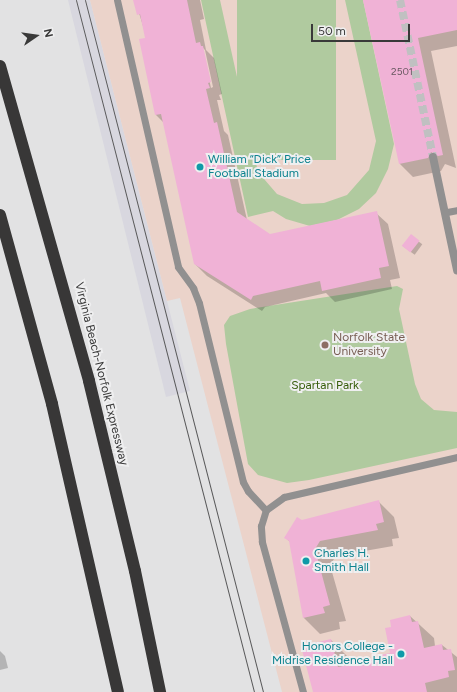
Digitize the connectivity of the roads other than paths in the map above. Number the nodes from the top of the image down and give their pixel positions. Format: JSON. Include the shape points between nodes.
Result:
{"nodes":[{"id":1,"x":117,"y":0,"type":"edge"},
{"id":2,"x":0,"y":66,"type":"edge"},
{"id":3,"x":433,"y":157,"type":"tunnel mouth"},
{"id":4,"x":457,"y":210,"type":"edge"},
{"id":5,"x":447,"y":212,"type":"junction"},
{"id":6,"x":0,"y":215,"type":"edge"},
{"id":7,"x":457,"y":270,"type":"edge"},
{"id":8,"x":457,"y":457,"type":"edge"},
{"id":9,"x":266,"y":510,"type":"junction"},
{"id":10,"x":118,"y":692,"type":"edge"},
{"id":11,"x":160,"y":692,"type":"edge"},
{"id":12,"x":303,"y":692,"type":"edge"}],
"edges":[{"from":1,"to":9,"type":"lane","via":[[178,267],[193,288],[199,303],[243,482]]},
{"from":2,"to":11,"type":"highway","name":"Virginia Beach-Norfolk Expressway","via":[[93,397],[135,571]]},
{"from":3,"to":5,"type":"street"},
{"from":4,"to":5,"type":"lane"},
{"from":5,"to":7,"type":"street"},
{"from":6,"to":10,"type":"highway","via":[[52,404]]},
{"from":8,"to":9,"type":"lane","via":[[284,497]]},
{"from":9,"to":12,"type":"lane","via":[[261,526],[262,542]]}]}
